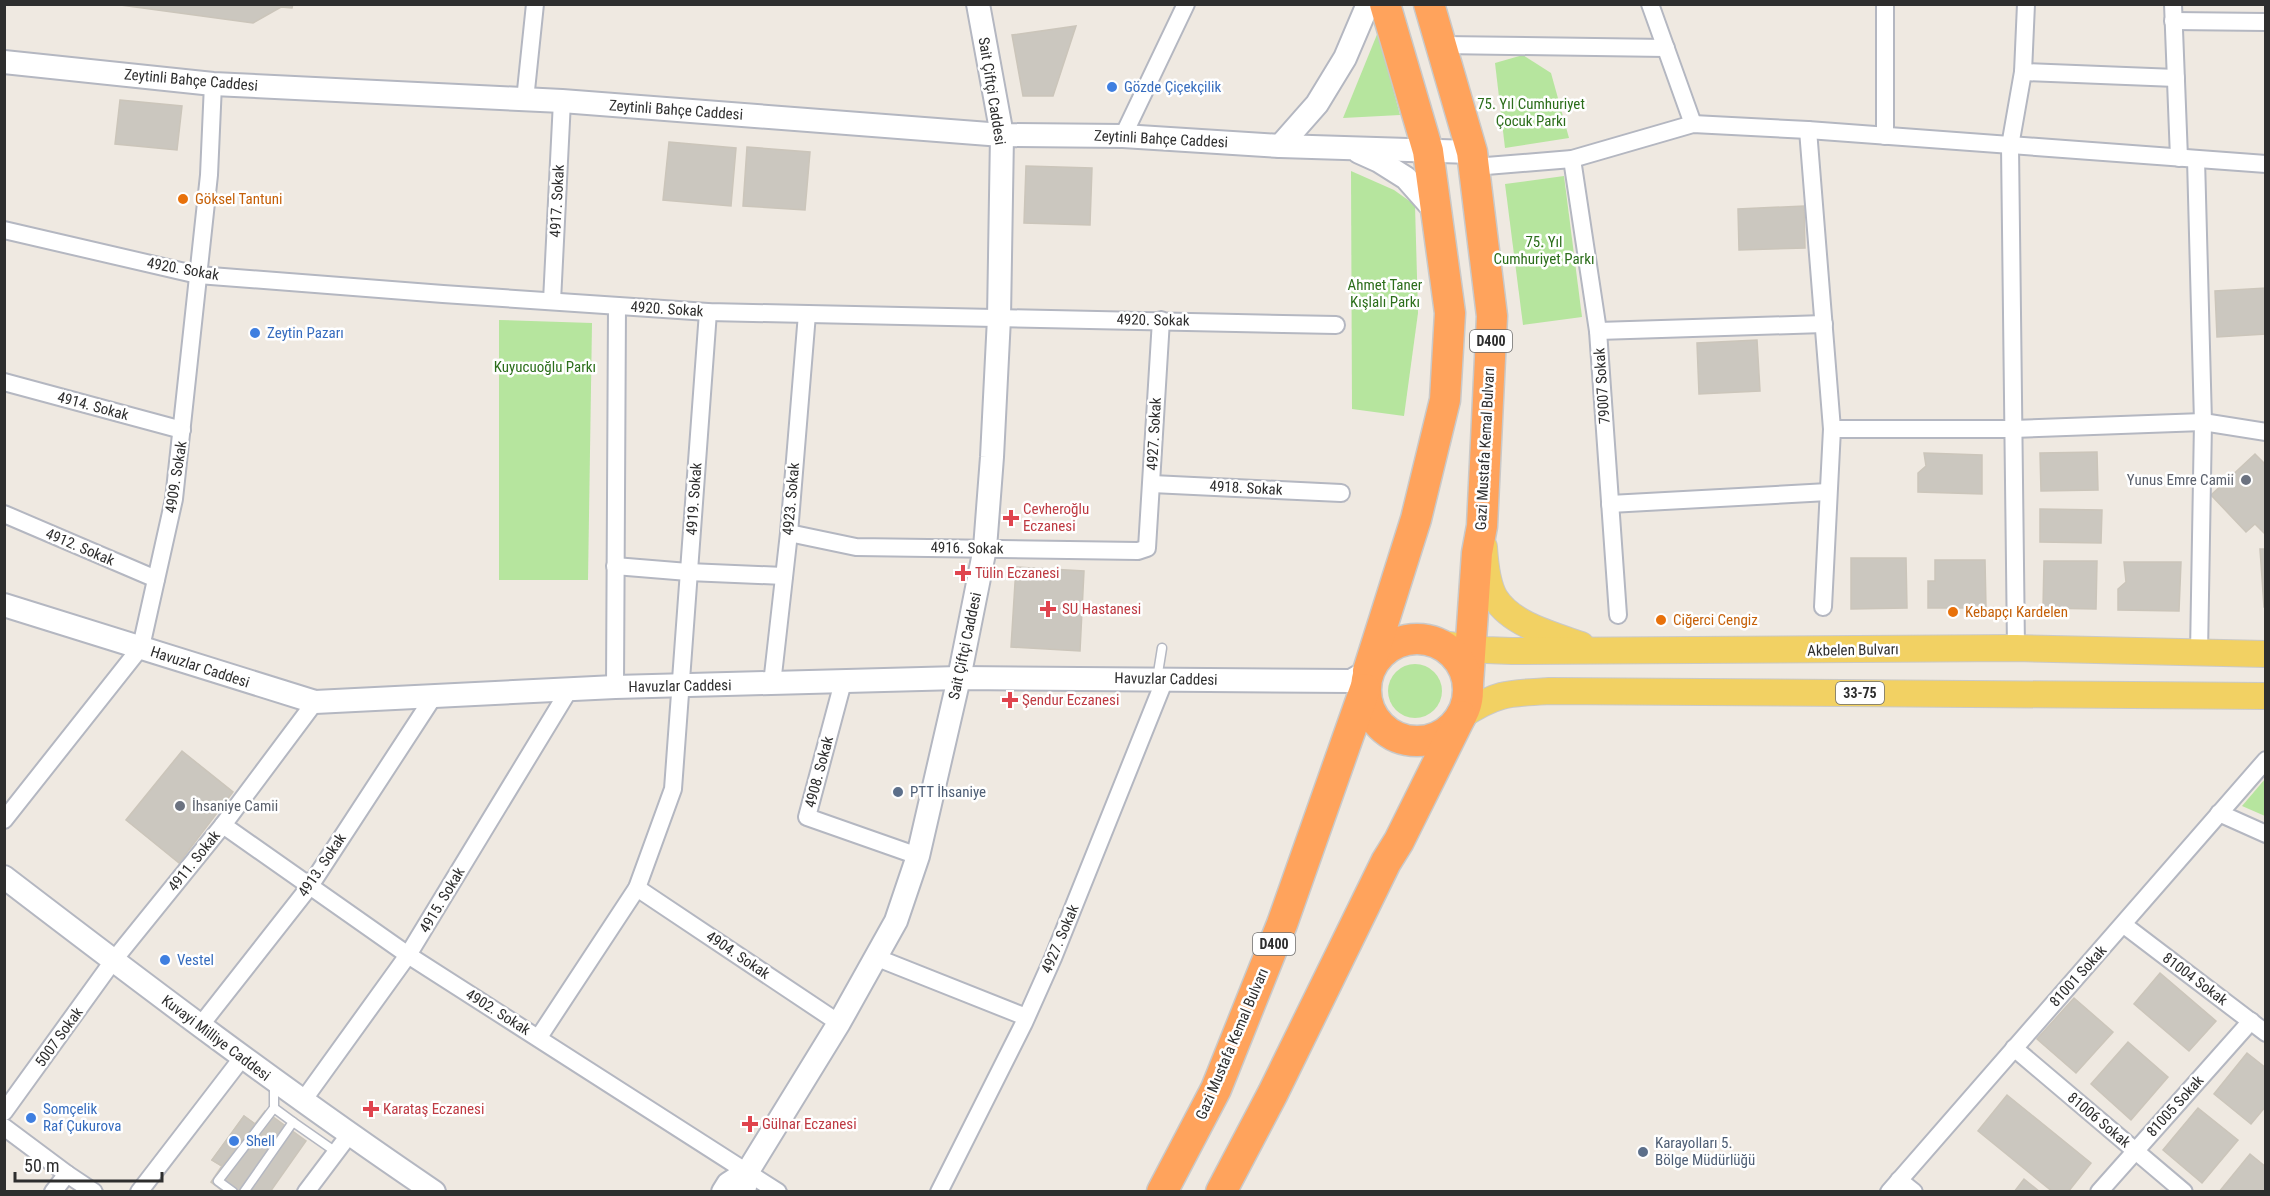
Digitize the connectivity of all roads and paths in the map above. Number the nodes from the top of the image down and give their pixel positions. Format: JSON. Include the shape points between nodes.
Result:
{"nodes":[{"id":1,"x":535,"y":4,"type":"edge"},
{"id":2,"x":978,"y":4,"type":"edge"},
{"id":3,"x":1186,"y":4,"type":"edge"},
{"id":4,"x":1368,"y":4,"type":"edge"},
{"id":5,"x":1385,"y":4,"type":"edge"},
{"id":6,"x":1430,"y":4,"type":"edge"},
{"id":7,"x":1650,"y":4,"type":"edge"},
{"id":8,"x":1885,"y":4,"type":"edge"},
{"id":9,"x":2026,"y":4,"type":"edge"},
{"id":10,"x":2173,"y":13,"type":"edge"},
{"id":11,"x":2265,"y":22,"type":"edge"},
{"id":12,"x":1442,"y":45,"type":"junction"},
{"id":13,"x":1666,"y":48,"type":"junction"},
{"id":14,"x":4,"y":62,"type":"edge"},
{"id":15,"x":2023,"y":72,"type":"junction"},
{"id":16,"x":2176,"y":78,"type":"junction"},
{"id":17,"x":213,"y":84,"type":"junction"},
{"id":18,"x":525,"y":100,"type":"junction"},
{"id":19,"x":562,"y":101,"type":"junction"},
{"id":20,"x":1693,"y":124,"type":"junction"},
{"id":21,"x":1808,"y":130,"type":"junction"},
{"id":22,"x":1002,"y":135,"type":"junction"},
{"id":23,"x":1123,"y":136,"type":"junction"},
{"id":24,"x":1885,"y":136,"type":"junction"},
{"id":25,"x":1280,"y":146,"type":"junction"},
{"id":26,"x":2010,"y":146,"type":"junction"},
{"id":27,"x":1349,"y":148,"type":"junction"},
{"id":28,"x":1428,"y":151,"type":"junction"},
{"id":29,"x":2178,"y":158,"type":"junction"},
{"id":30,"x":1473,"y":159,"type":"junction"},
{"id":31,"x":1572,"y":159,"type":"junction"},
{"id":32,"x":2196,"y":159,"type":"junction"},
{"id":33,"x":2265,"y":164,"type":"edge"},
{"id":34,"x":1437,"y":213,"type":"junction"},
{"id":35,"x":4,"y":230,"type":"edge"},
{"id":36,"x":198,"y":275,"type":"junction"},
{"id":37,"x":552,"y":301,"type":"junction"},
{"id":38,"x":617,"y":306,"type":"junction"},
{"id":39,"x":708,"y":312,"type":"junction"},
{"id":40,"x":807,"y":314,"type":"junction"},
{"id":41,"x":999,"y":318,"type":"junction"},
{"id":42,"x":1161,"y":320,"type":"junction"},
{"id":43,"x":1824,"y":324,"type":"junction"},
{"id":44,"x":1336,"y":325,"type":"dead end"},
{"id":45,"x":1598,"y":331,"type":"junction"},
{"id":46,"x":4,"y":382,"type":"edge"},
{"id":47,"x":2203,"y":422,"type":"junction"},
{"id":48,"x":1832,"y":429,"type":"junction"},
{"id":49,"x":2013,"y":429,"type":"junction"},
{"id":50,"x":182,"y":430,"type":"junction"},
{"id":51,"x":2265,"y":432,"type":"edge"},
{"id":52,"x":1152,"y":484,"type":"junction"},
{"id":53,"x":1828,"y":492,"type":"junction"},
{"id":54,"x":1341,"y":493,"type":"dead end"},
{"id":55,"x":1610,"y":504,"type":"junction"},
{"id":56,"x":4,"y":514,"type":"edge"},
{"id":57,"x":1482,"y":526,"type":"junction"},
{"id":58,"x":789,"y":533,"type":"junction"},
{"id":59,"x":1147,"y":548,"type":"joint"},
{"id":60,"x":985,"y":549,"type":"junction"},
{"id":61,"x":615,"y":566,"type":"junction"},
{"id":62,"x":688,"y":572,"type":"junction"},
{"id":63,"x":784,"y":576,"type":"junction"},
{"id":64,"x":156,"y":579,"type":"junction"},
{"id":65,"x":4,"y":606,"type":"edge"},
{"id":66,"x":1823,"y":608,"type":"dead end"},
{"id":67,"x":1618,"y":615,"type":"dead end"},
{"id":68,"x":1440,"y":644,"type":"junction"},
{"id":69,"x":141,"y":647,"type":"junction"},
{"id":70,"x":1162,"y":648,"type":"dead end"},
{"id":71,"x":1471,"y":648,"type":"junction"},
{"id":72,"x":2016,"y":648,"type":"junction"},
{"id":73,"x":1598,"y":651,"type":"junction"},
{"id":74,"x":2199,"y":653,"type":"junction"},
{"id":75,"x":2265,"y":654,"type":"edge"},
{"id":76,"x":959,"y":678,"type":"junction"},
{"id":77,"x":1161,"y":679,"type":"junction"},
{"id":78,"x":1367,"y":680,"type":"junction"},
{"id":79,"x":843,"y":681,"type":"junction"},
{"id":80,"x":772,"y":684,"type":"junction"},
{"id":81,"x":1468,"y":684,"type":"junction"},
{"id":82,"x":680,"y":686,"type":"junction"},
{"id":83,"x":615,"y":687,"type":"junction"},
{"id":84,"x":569,"y":690,"type":"junction"},
{"id":85,"x":434,"y":696,"type":"junction"},
{"id":86,"x":2265,"y":696,"type":"edge"},
{"id":87,"x":315,"y":702,"type":"junction"},
{"id":88,"x":1461,"y":716,"type":"junction"},
{"id":89,"x":2265,"y":760,"type":"edge"},
{"id":90,"x":2219,"y":813,"type":"junction"},
{"id":91,"x":4,"y":820,"type":"edge"},
{"id":92,"x":223,"y":825,"type":"junction"},
{"id":93,"x":2265,"y":834,"type":"edge"},
{"id":94,"x":918,"y":856,"type":"junction"},
{"id":95,"x":4,"y":877,"type":"edge"},
{"id":96,"x":310,"y":886,"type":"junction"},
{"id":97,"x":637,"y":888,"type":"junction"},
{"id":98,"x":2124,"y":925,"type":"junction"},
{"id":99,"x":408,"y":955,"type":"junction"},
{"id":100,"x":875,"y":957,"type":"junction"},
{"id":101,"x":113,"y":961,"type":"junction"},
{"id":102,"x":1026,"y":1017,"type":"junction"},
{"id":103,"x":2251,"y":1022,"type":"junction"},
{"id":104,"x":839,"y":1023,"type":"junction"},
{"id":105,"x":200,"y":1026,"type":"junction"},
{"id":106,"x":2265,"y":1033,"type":"edge"},
{"id":107,"x":539,"y":1037,"type":"junction"},
{"id":108,"x":2014,"y":1048,"type":"junction"},
{"id":109,"x":242,"y":1058,"type":"junction"},
{"id":110,"x":274,"y":1081,"type":"junction"},
{"id":111,"x":10,"y":1093,"type":"edge"},
{"id":112,"x":274,"y":1108,"type":"junction"},
{"id":113,"x":4,"y":1112,"type":"edge"},
{"id":114,"x":298,"y":1112,"type":"junction"},
{"id":115,"x":4,"y":1127,"type":"edge"},
{"id":116,"x":343,"y":1143,"type":"junction"},
{"id":117,"x":2135,"y":1150,"type":"junction"},
{"id":118,"x":67,"y":1174,"type":"junction"},
{"id":119,"x":746,"y":1181,"type":"edge"},
{"id":120,"x":1894,"y":1186,"type":"edge"},
{"id":121,"x":53,"y":1191,"type":"edge"},
{"id":122,"x":94,"y":1191,"type":"edge"},
{"id":123,"x":139,"y":1191,"type":"edge"},
{"id":124,"x":233,"y":1191,"type":"edge"},
{"id":125,"x":244,"y":1191,"type":"edge"},
{"id":126,"x":306,"y":1191,"type":"edge"},
{"id":127,"x":434,"y":1191,"type":"edge"},
{"id":128,"x":723,"y":1191,"type":"edge"},
{"id":129,"x":778,"y":1191,"type":"edge"},
{"id":130,"x":939,"y":1191,"type":"edge"},
{"id":131,"x":1162,"y":1191,"type":"edge"},
{"id":132,"x":1221,"y":1191,"type":"edge"},
{"id":133,"x":1914,"y":1191,"type":"edge"},
{"id":134,"x":2099,"y":1191,"type":"edge"},
{"id":135,"x":2184,"y":1191,"type":"edge"}],
"edges":[{"from":1,"to":18,"type":"street"},
{"from":2,"to":22,"type":"street","name":"Sait Çiftçi Caddesi"},
{"from":3,"to":23,"type":"street"},
{"from":4,"to":25,"type":"street","via":[[1345,58],[1317,104]]},
{"from":5,"to":28,"type":"highway","name":"Gazi Mustafa Kemal Bulvarı","number":"D400"},
{"from":6,"to":12,"type":"highway","name":"Gazi Mustafa Kemal Bulvarı","number":"D400"},
{"from":7,"to":13,"type":"street"},
{"from":8,"to":24,"type":"street"},
{"from":9,"to":15,"type":"street"},
{"from":10,"to":11,"type":"street"},
{"from":10,"to":16,"type":"street"},
{"from":12,"to":13,"type":"street"},
{"from":12,"to":30,"type":"highway","name":"Gazi Mustafa Kemal Bulvarı","number":"D400"},
{"from":13,"to":20,"type":"street"},
{"from":14,"to":17,"type":"street","name":"Zeytinli Bahçe Caddesi"},
{"from":15,"to":16,"type":"street"},
{"from":15,"to":26,"type":"street"},
{"from":16,"to":29,"type":"street"},
{"from":17,"to":18,"type":"street","name":"Zeytinli Bahçe Caddesi"},
{"from":17,"to":36,"type":"street","name":"4909. Sokak"},
{"from":18,"to":19,"type":"street","name":"Zeytinli Bahçe Caddesi"},
{"from":19,"to":22,"type":"street","name":"Zeytinli Bahçe Caddesi"},
{"from":19,"to":37,"type":"street","name":"4917. Sokak"},
{"from":20,"to":21,"type":"street"},
{"from":20,"to":31,"type":"street"},
{"from":21,"to":24,"type":"street"},
{"from":21,"to":43,"type":"street"},
{"from":22,"to":23,"type":"street","name":"Zeytinli Bahçe Caddesi"},
{"from":22,"to":41,"type":"street","name":"Sait Çiftçi Caddesi"},
{"from":23,"to":25,"type":"street","name":"Zeytinli Bahçe Caddesi"},
{"from":24,"to":26,"type":"street"},
{"from":25,"to":27,"type":"street","name":"Zeytinli Bahçe Caddesi"},
{"from":26,"to":29,"type":"street"},
{"from":26,"to":49,"type":"street"},
{"from":27,"to":28,"type":"street","via":[[1368,136],[1405,135]]},
{"from":27,"to":34,"type":"street","via":[[1406,178]]},
{"from":28,"to":30,"type":"street"},
{"from":28,"to":34,"type":"highway","name":"Gazi Mustafa Kemal Bulvarı","number":"D400"},
{"from":29,"to":32,"type":"street"},
{"from":30,"to":31,"type":"street"},
{"from":30,"to":57,"type":"highway","name":"Gazi Mustafa Kemal Bulvarı","number":"D400","via":[[1492,316]]},
{"from":31,"to":45,"type":"street","name":"79007 Sokak"},
{"from":32,"to":33,"type":"street"},
{"from":32,"to":47,"type":"street"},
{"from":34,"to":78,"type":"highway","name":"Gazi Mustafa Kemal Bulvarı","number":"D400","via":[[1450,313],[1445,400],[1416,519]]},
{"from":35,"to":36,"type":"street","name":"4920. Sokak"},
{"from":36,"to":37,"type":"street","name":"4920. Sokak"},
{"from":36,"to":50,"type":"street","name":"4909. Sokak"},
{"from":37,"to":38,"type":"street","name":"4920. Sokak"},
{"from":38,"to":39,"type":"street","name":"4920. Sokak"},
{"from":38,"to":61,"type":"street"},
{"from":39,"to":40,"type":"street","name":"4920. Sokak"},
{"from":39,"to":62,"type":"street","name":"4919. Sokak"},
{"from":40,"to":41,"type":"street","name":"4920. Sokak"},
{"from":40,"to":58,"type":"street","name":"4923. Sokak"},
{"from":41,"to":42,"type":"street","name":"4920. Sokak"},
{"from":41,"to":60,"type":"street","name":"Sait Çiftçi Caddesi"},
{"from":42,"to":44,"type":"street","name":"4920. Sokak"},
{"from":42,"to":52,"type":"street","name":"4927. Sokak"},
{"from":43,"to":45,"type":"street"},
{"from":43,"to":48,"type":"street"},
{"from":45,"to":55,"type":"street","name":"79007 Sokak"},
{"from":46,"to":50,"type":"street","name":"4914. Sokak"},
{"from":47,"to":49,"type":"street"},
{"from":47,"to":51,"type":"street"},
{"from":47,"to":74,"type":"street"},
{"from":48,"to":49,"type":"street"},
{"from":48,"to":53,"type":"street"},
{"from":49,"to":72,"type":"street"},
{"from":50,"to":64,"type":"street","name":"4909. Sokak","via":[[174,499]]},
{"from":52,"to":54,"type":"street","name":"4918. Sokak"},
{"from":52,"to":59,"type":"street","name":"4927. Sokak"},
{"from":53,"to":55,"type":"street"},
{"from":53,"to":66,"type":"street"},
{"from":55,"to":67,"type":"street","name":"79007 Sokak"},
{"from":56,"to":64,"type":"street","name":"4912. Sokak"},
{"from":57,"to":71,"type":"highway","name":"Gazi Mustafa Kemal Bulvarı","number":"D400"},
{"from":57,"to":73,"type":"main road","via":[[1486,569],[1495,598],[1518,621]]},
{"from":58,"to":60,"type":"street","name":"4916. Sokak","via":[[856,547]]},
{"from":58,"to":63,"type":"street","name":"4923. Sokak"},
{"from":59,"to":60,"type":"street","name":"4916. Sokak"},
{"from":60,"to":76,"type":"street","name":"Sait Çiftçi Caddesi"},
{"from":61,"to":62,"type":"street"},
{"from":61,"to":83,"type":"street"},
{"from":62,"to":63,"type":"street"},
{"from":62,"to":82,"type":"street","name":"4919. Sokak"},
{"from":63,"to":80,"type":"street","name":"4923. Sokak"},
{"from":64,"to":69,"type":"street","name":"4909. Sokak"},
{"from":65,"to":69,"type":"street","name":"Havuzlar Caddesi"},
{"from":68,"to":71,"type":"main road","name":"Akbelen Bulvarı"},
{"from":68,"to":78,"type":"highway","via":[[1407,639],[1390,645],[1377,656]]},
{"from":68,"to":81,"type":"highway","via":[[1464,668]]},
{"from":69,"to":87,"type":"street","name":"Havuzlar Caddesi"},
{"from":69,"to":91,"type":"street","name":"4909. Sokak"},
{"from":70,"to":77,"type":"lane"},
{"from":71,"to":73,"type":"main road","name":"Akbelen Bulvarı"},
{"from":71,"to":81,"type":"highway","name":"Gazi Mustafa Kemal Bulvarı","number":"D400"},
{"from":72,"to":73,"type":"main road","name":"Akbelen Bulvarı"},
{"from":72,"to":74,"type":"main road","name":"Akbelen Bulvarı"},
{"from":74,"to":75,"type":"main road","name":"Akbelen Bulvarı"},
{"from":76,"to":77,"type":"street","name":"Havuzlar Caddesi"},
{"from":76,"to":79,"type":"street","name":"Havuzlar Caddesi"},
{"from":76,"to":94,"type":"street","name":"Sait Çiftçi Caddesi"},
{"from":77,"to":78,"type":"street","name":"Havuzlar Caddesi"},
{"from":77,"to":102,"type":"street","name":"4927. Sokak","via":[[1053,958]]},
{"from":78,"to":88,"type":"highway","via":[[1367,705],[1375,721],[1402,740],[1436,738]]},
{"from":78,"to":131,"type":"highway","name":"Gazi Mustafa Kemal Bulvarı","number":"D400","via":[[1282,924],[1216,1089]]},
{"from":79,"to":80,"type":"street","name":"Havuzlar Caddesi"},
{"from":79,"to":94,"type":"street","name":"4908. Sokak","via":[[807,818]]},
{"from":80,"to":82,"type":"street","name":"Havuzlar Caddesi"},
{"from":81,"to":88,"type":"highway"},
{"from":82,"to":83,"type":"street","name":"Havuzlar Caddesi"},
{"from":82,"to":97,"type":"street","name":"4919. Sokak","via":[[673,789]]},
{"from":83,"to":84,"type":"street","name":"Havuzlar Caddesi"},
{"from":84,"to":85,"type":"street","name":"Havuzlar Caddesi"},
{"from":84,"to":99,"type":"street","name":"4915. Sokak"},
{"from":85,"to":87,"type":"street","name":"Havuzlar Caddesi"},
{"from":85,"to":96,"type":"street","name":"4913. Sokak"},
{"from":86,"to":88,"type":"main road","number":"33-75","via":[[1549,691],[1508,693],[1482,702]]},
{"from":87,"to":92,"type":"street","name":"4911. Sokak"},
{"from":88,"to":132,"type":"highway"},
{"from":89,"to":90,"type":"street","name":"81001 Sokak"},
{"from":90,"to":93,"type":"street"},
{"from":90,"to":98,"type":"street","name":"81001 Sokak"},
{"from":92,"to":96,"type":"street","name":"4902. Sokak"},
{"from":92,"to":101,"type":"street","name":"4911. Sokak"},
{"from":94,"to":100,"type":"street","name":"Sait Çiftçi Caddesi","via":[[896,921]]},
{"from":95,"to":101,"type":"street","name":"Kuvayi Milliye Caddesi"},
{"from":96,"to":99,"type":"street","name":"4902. Sokak"},
{"from":96,"to":105,"type":"street","name":"4913. Sokak"},
{"from":97,"to":104,"type":"street","name":"4904. Sokak"},
{"from":97,"to":107,"type":"street","name":"4919. Sokak"},
{"from":98,"to":103,"type":"street","name":"81004 Sokak"},
{"from":98,"to":108,"type":"street","name":"81001 Sokak"},
{"from":99,"to":107,"type":"street","name":"4902. Sokak"},
{"from":99,"to":114,"type":"street","name":"4915. Sokak"},
{"from":100,"to":102,"type":"street"},
{"from":100,"to":104,"type":"street","name":"Sait Çiftçi Caddesi"},
{"from":101,"to":105,"type":"street","name":"Kuvayi Milliye Caddesi"},
{"from":101,"to":111,"type":"street","name":"5007 Sokak"},
{"from":102,"to":130,"type":"street","name":"4927. Sokak"},
{"from":103,"to":106,"type":"street","name":"81004 Sokak"},
{"from":103,"to":117,"type":"street","name":"81005 Sokak"},
{"from":104,"to":119,"type":"street","name":"Sait Çiftçi Caddesi"},
{"from":105,"to":109,"type":"street","name":"Kuvayi Milliye Caddesi"},
{"from":107,"to":119,"type":"street","name":"4902. Sokak"},
{"from":108,"to":117,"type":"street","name":"81006 Sokak"},
{"from":108,"to":120,"type":"street","name":"81001 Sokak"},
{"from":109,"to":110,"type":"street","name":"Kuvayi Milliye Caddesi"},
{"from":109,"to":123,"type":"street"},
{"from":110,"to":112,"type":"lane"},
{"from":110,"to":114,"type":"street","name":"Kuvayi Milliye Caddesi"},
{"from":111,"to":113,"type":"street","name":"5007 Sokak"},
{"from":112,"to":114,"type":"lane"},
{"from":112,"to":124,"type":"lane","via":[[218,1181]]},
{"from":114,"to":116,"type":"street","name":"Kuvayi Milliye Caddesi"},
{"from":114,"to":125,"type":"lane"},
{"from":115,"to":118,"type":"street"},
{"from":116,"to":126,"type":"street"},
{"from":116,"to":127,"type":"street","name":"Kuvayi Milliye Caddesi"},
{"from":117,"to":134,"type":"street","name":"81005 Sokak"},
{"from":117,"to":135,"type":"street","name":"81006 Sokak"},
{"from":118,"to":121,"type":"street"},
{"from":118,"to":122,"type":"street"},
{"from":119,"to":128,"type":"street","name":"Sait Çiftçi Caddesi","via":[[728,1184]]},
{"from":119,"to":129,"type":"street","name":"4902. Sokak"},
{"from":120,"to":133,"type":"street"}]}
